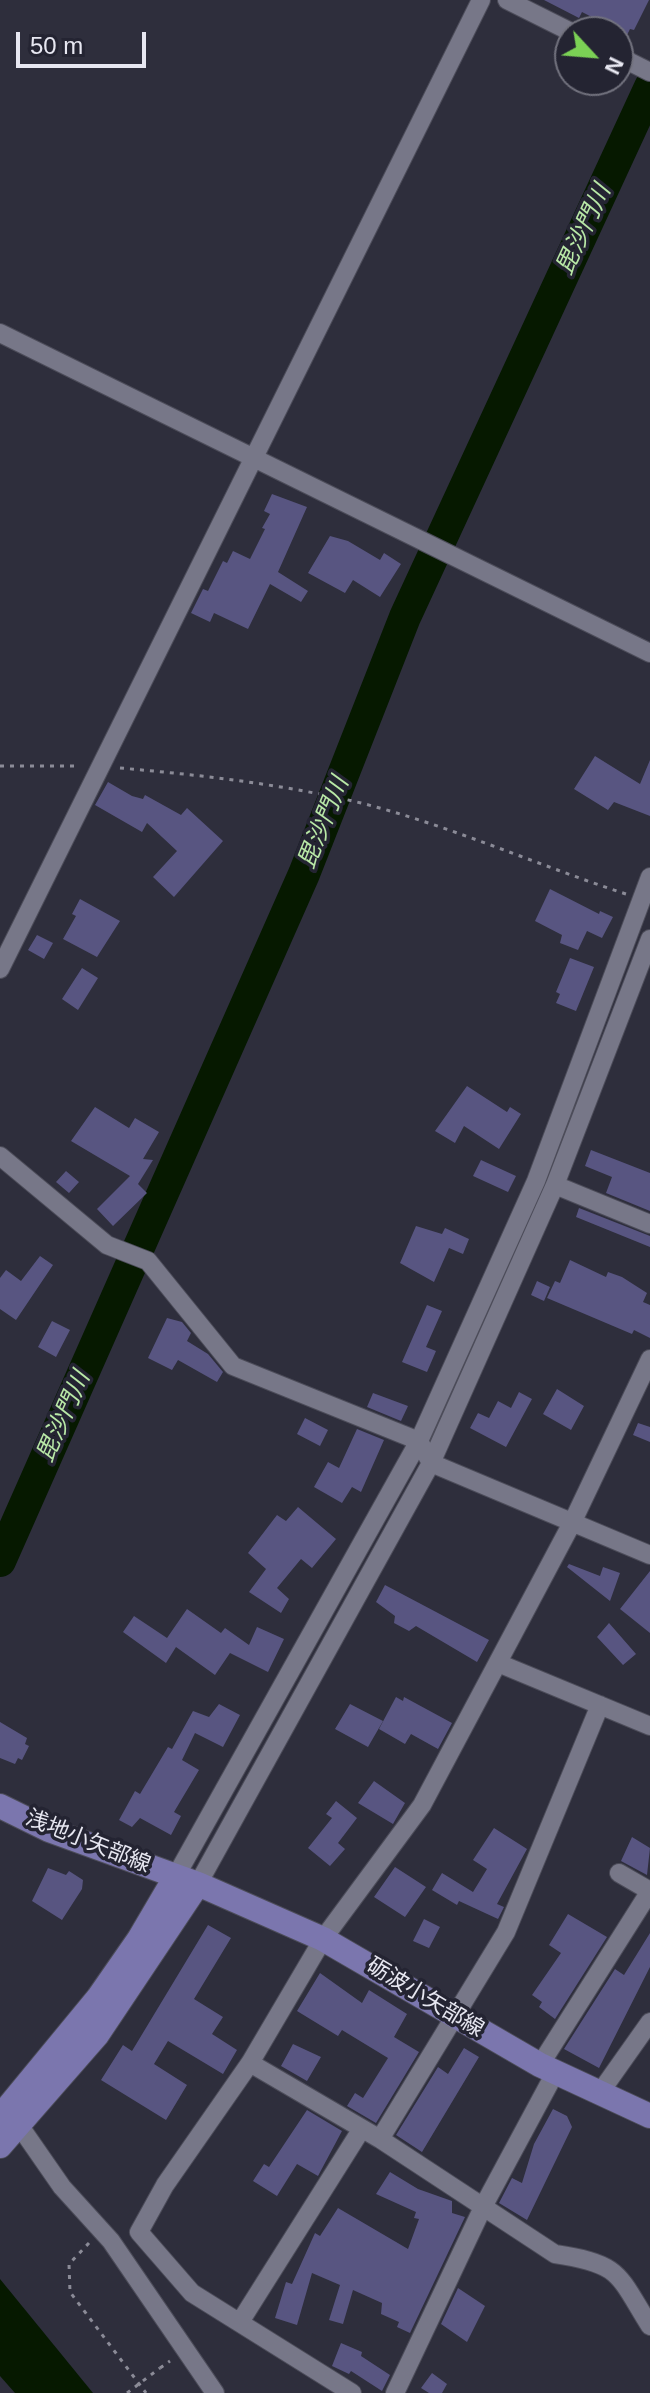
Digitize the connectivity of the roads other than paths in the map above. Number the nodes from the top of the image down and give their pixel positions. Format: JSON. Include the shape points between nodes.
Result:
{"nodes":[{"id":1,"x":481,"y":0,"type":"edge"},
{"id":2,"x":507,"y":0,"type":"edge"},
{"id":3,"x":554,"y":24,"type":"edge"},
{"id":4,"x":0,"y":333,"type":"edge"},
{"id":5,"x":252,"y":458,"type":"junction"},
{"id":6,"x":650,"y":653,"type":"edge"},
{"id":7,"x":650,"y":877,"type":"edge"},
{"id":8,"x":650,"y":939,"type":"edge"},
{"id":9,"x":0,"y":969,"type":"edge"},
{"id":10,"x":0,"y":1156,"type":"edge"},
{"id":11,"x":555,"y":1185,"type":"junction"},
{"id":12,"x":650,"y":1224,"type":"edge"},
{"id":13,"x":647,"y":1371,"type":"edge"},
{"id":14,"x":419,"y":1441,"type":"junction"},
{"id":15,"x":431,"y":1463,"type":"junction"},
{"id":16,"x":572,"y":1523,"type":"junction"},
{"id":17,"x":650,"y":1555,"type":"edge"},
{"id":18,"x":498,"y":1663,"type":"junction"},
{"id":19,"x":600,"y":1705,"type":"junction"},
{"id":20,"x":650,"y":1726,"type":"edge"},
{"id":21,"x":0,"y":1806,"type":"edge"},
{"id":22,"x":619,"y":1873,"type":"dead end"},
{"id":23,"x":187,"y":1880,"type":"junction"},
{"id":24,"x":650,"y":1891,"type":"edge"},
{"id":25,"x":323,"y":1939,"type":"junction"},
{"id":26,"x":455,"y":2015,"type":"junction"},
{"id":27,"x":650,"y":2022,"type":"edge"},
{"id":28,"x":250,"y":2063,"type":"junction"},
{"id":29,"x":548,"y":2069,"type":"junction"},
{"id":30,"x":599,"y":2094,"type":"junction"},
{"id":31,"x":7,"y":2115,"type":"edge"},
{"id":32,"x":650,"y":2116,"type":"edge"},
{"id":33,"x":361,"y":2130,"type":"junction"},
{"id":34,"x":380,"y":2139,"type":"junction"},
{"id":35,"x":0,"y":2146,"type":"edge"},
{"id":36,"x":484,"y":2205,"type":"junction"},
{"id":37,"x":240,"y":2322,"type":"junction"},
{"id":38,"x":650,"y":2326,"type":"edge"},
{"id":39,"x":215,"y":2393,"type":"edge"},
{"id":40,"x":352,"y":2393,"type":"edge"},
{"id":41,"x":395,"y":2393,"type":"edge"}],
"edges":[{"from":1,"to":5,"type":"street"},
{"from":2,"to":3,"type":"street"},
{"from":4,"to":5,"type":"street"},
{"from":5,"to":6,"type":"street"},
{"from":5,"to":9,"type":"street"},
{"from":7,"to":14,"type":"street","via":[[536,1181]]},
{"from":8,"to":11,"type":"street"},
{"from":10,"to":14,"type":"street","via":[[107,1245],[148,1261],[233,1366]]},
{"from":11,"to":12,"type":"street"},
{"from":11,"to":15,"type":"street"},
{"from":13,"to":16,"type":"street"},
{"from":14,"to":15,"type":"street"},
{"from":14,"to":23,"type":"street"},
{"from":15,"to":16,"type":"street"},
{"from":15,"to":23,"type":"street"},
{"from":16,"to":17,"type":"street"},
{"from":16,"to":18,"type":"street"},
{"from":18,"to":19,"type":"street"},
{"from":18,"to":25,"type":"street","via":[[422,1805]]},
{"from":19,"to":20,"type":"street"},
{"from":19,"to":26,"type":"street","via":[[506,1932]]},
{"from":21,"to":23,"type":"main road","name":"浅地小矢部線","via":[[49,1830]]},
{"from":22,"to":24,"type":"street"},
{"from":23,"to":25,"type":"main road","name":"砺波小矢部線"},
{"from":23,"to":31,"type":"main road"},
{"from":24,"to":29,"type":"street"},
{"from":25,"to":26,"type":"main road","name":"砺波小矢部線"},
{"from":25,"to":28,"type":"street"},
{"from":26,"to":29,"type":"main road","name":"砺波小矢部線"},
{"from":26,"to":34,"type":"street"},
{"from":27,"to":30,"type":"street"},
{"from":28,"to":33,"type":"street"},
{"from":28,"to":37,"type":"street","via":[[165,2185],[139,2232],[192,2293]]},
{"from":29,"to":30,"type":"main road","name":"砺波小矢部線"},
{"from":29,"to":36,"type":"street"},
{"from":30,"to":32,"type":"main road","name":"砺波小矢部線"},
{"from":31,"to":35,"type":"main road"},
{"from":31,"to":39,"type":"street","via":[[103,2232]]},
{"from":33,"to":34,"type":"street"},
{"from":33,"to":37,"type":"street"},
{"from":34,"to":36,"type":"street"},
{"from":36,"to":38,"type":"street","via":[[555,2254],[588,2259],[616,2271]]},
{"from":36,"to":41,"type":"street"},
{"from":37,"to":40,"type":"street"}]}
